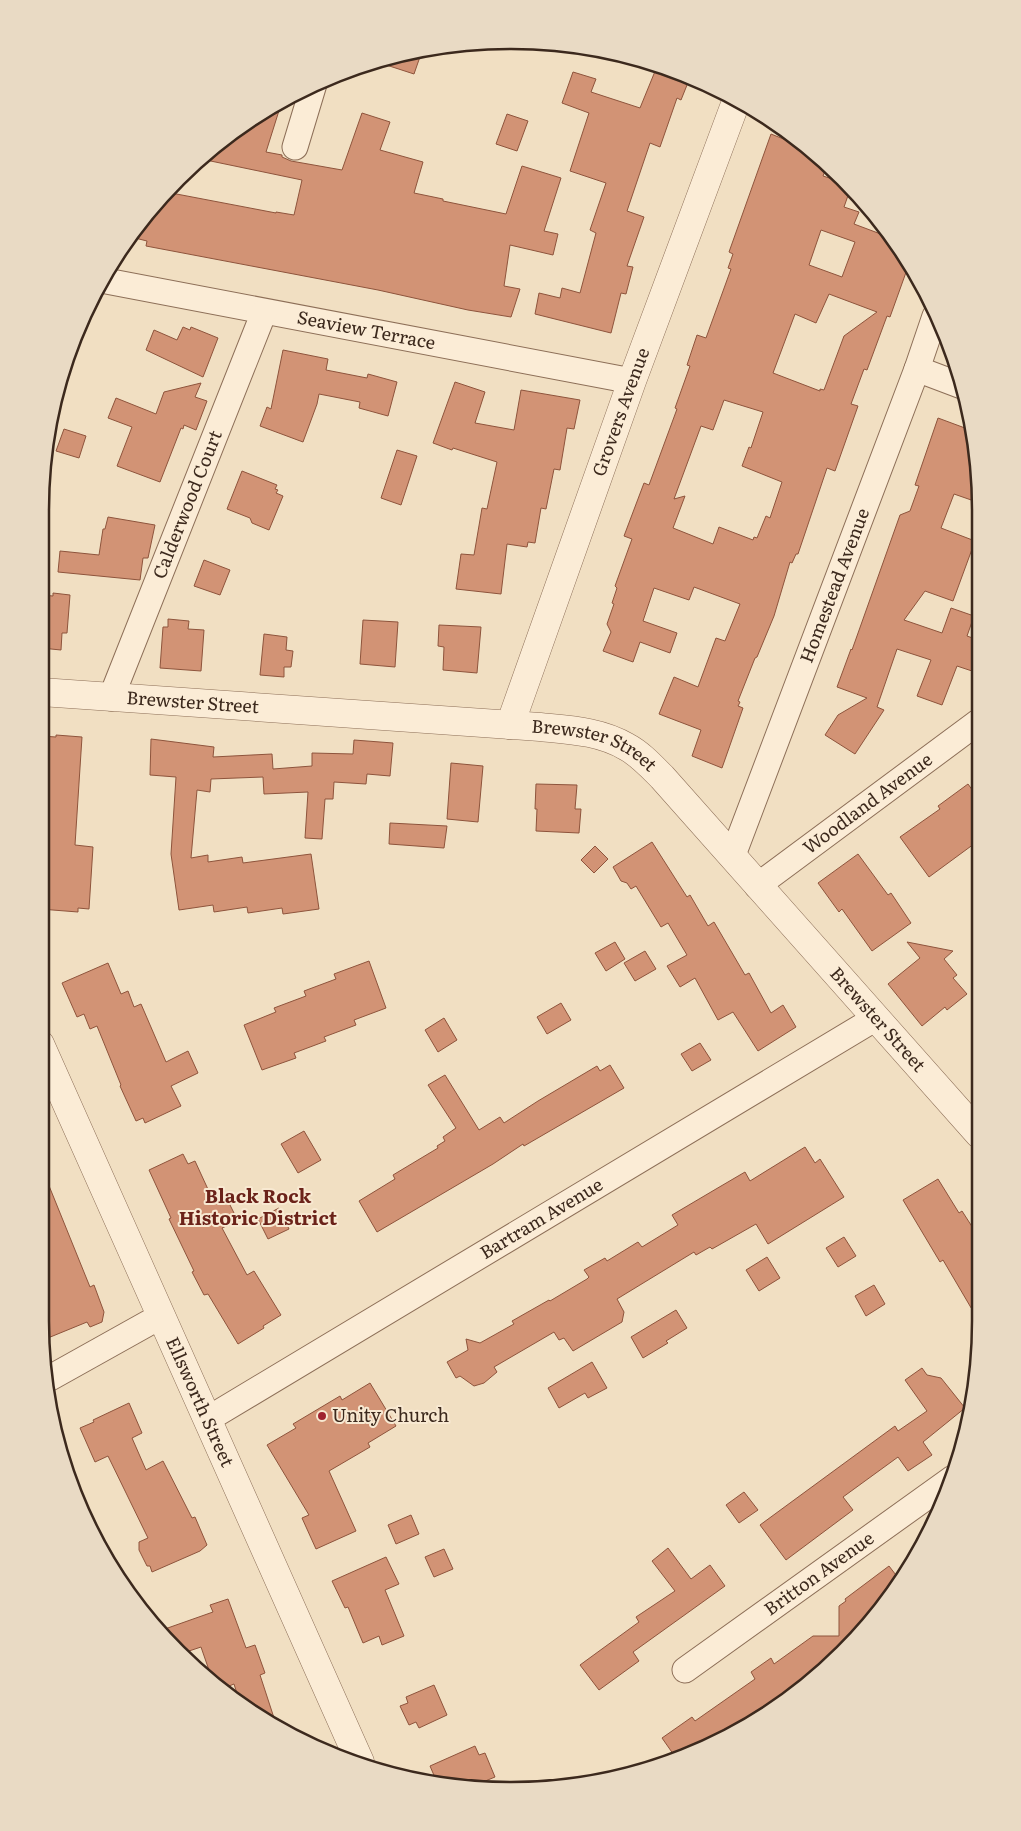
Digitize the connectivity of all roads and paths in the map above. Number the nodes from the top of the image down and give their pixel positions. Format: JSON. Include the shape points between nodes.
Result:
{"nodes":[{"id":1,"x":311,"y":94,"type":"edge"},
{"id":2,"x":734,"y":107,"type":"edge"},
{"id":3,"x":295,"y":147,"type":"dead end"},
{"id":4,"x":110,"y":282,"type":"edge"},
{"id":5,"x":264,"y":312,"type":"junction"},
{"id":6,"x":932,"y":324,"type":"edge"},
{"id":7,"x":917,"y":370,"type":"junction"},
{"id":8,"x":632,"y":381,"type":"junction"},
{"id":9,"x":955,"y":383,"type":"edge"},
{"id":10,"x":49,"y":693,"type":"edge"},
{"id":11,"x":110,"y":698,"type":"junction"},
{"id":12,"x":510,"y":725,"type":"junction"},
{"id":13,"x":972,"y":726,"type":"edge"},
{"id":14,"x":733,"y":855,"type":"junction"},
{"id":15,"x":757,"y":886,"type":"junction"},
{"id":16,"x":876,"y":1018,"type":"junction"},
{"id":17,"x":49,"y":1064,"type":"edge"},
{"id":18,"x":972,"y":1126,"type":"edge"},
{"id":19,"x":161,"y":1316,"type":"junction"},
{"id":20,"x":53,"y":1377,"type":"edge"},
{"id":21,"x":208,"y":1419,"type":"junction"},
{"id":22,"x":941,"y":1487,"type":"edge"},
{"id":23,"x":685,"y":1670,"type":"dead end"},
{"id":24,"x":357,"y":1756,"type":"edge"}],
"edges":[{"from":1,"to":3,"type":"street"},
{"from":2,"to":8,"type":"street","name":"Grovers Avenue"},
{"from":4,"to":5,"type":"street","name":"Seaview Terrace"},
{"from":5,"to":8,"type":"street","name":"Seaview Terrace"},
{"from":5,"to":11,"type":"street","name":"Calderwood Court"},
{"from":6,"to":7,"type":"street","name":"Homestead Avenue"},
{"from":7,"to":9,"type":"street"},
{"from":7,"to":14,"type":"street","name":"Homestead Avenue"},
{"from":8,"to":12,"type":"street","name":"Grovers Avenue"},
{"from":10,"to":11,"type":"street","name":"Brewster Street"},
{"from":11,"to":12,"type":"street","name":"Brewster Street"},
{"from":12,"to":14,"type":"street","name":"Brewster Street","via":[[597,734],[628,747],[662,777]]},
{"from":13,"to":15,"type":"street","name":"Woodland Avenue"},
{"from":14,"to":15,"type":"street","name":"Brewster Street"},
{"from":15,"to":16,"type":"street","name":"Brewster Street"},
{"from":16,"to":18,"type":"street","name":"Brewster Street"},
{"from":16,"to":21,"type":"street","name":"Bartram Avenue"},
{"from":17,"to":19,"type":"street","name":"Ellsworth Street"},
{"from":19,"to":20,"type":"street"},
{"from":19,"to":21,"type":"street","name":"Ellsworth Street"},
{"from":21,"to":24,"type":"street","name":"Ellsworth Street"},
{"from":22,"to":23,"type":"street","name":"Britton Avenue"}]}
